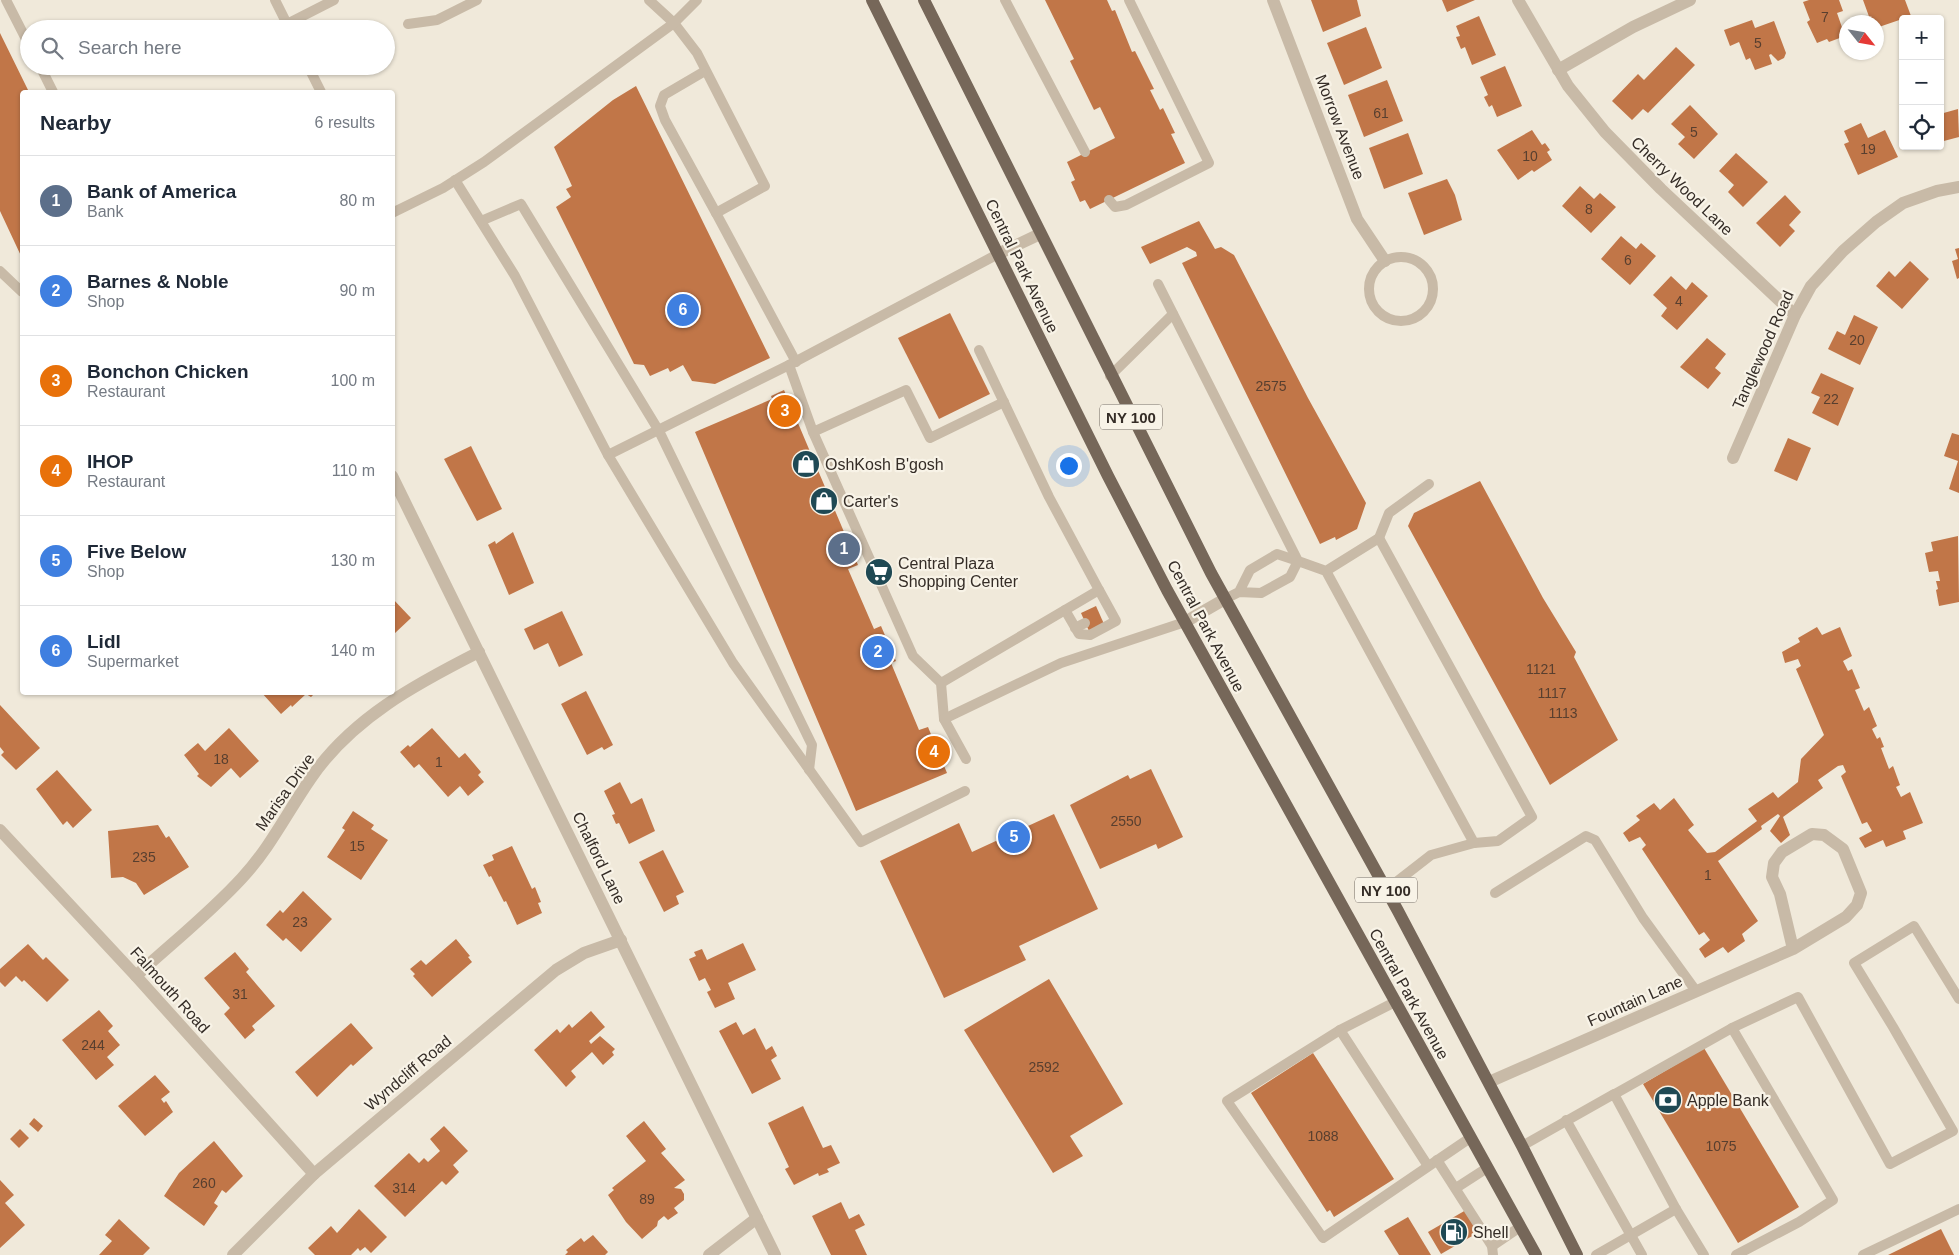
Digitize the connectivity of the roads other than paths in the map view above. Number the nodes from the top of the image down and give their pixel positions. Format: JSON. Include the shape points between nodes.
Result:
{"nodes":[{"id":1,"x":6,"y":0,"type":"edge"},
{"id":2,"x":275,"y":0,"type":"edge"},
{"id":3,"x":334,"y":0,"type":"edge"},
{"id":4,"x":477,"y":0,"type":"edge"},
{"id":5,"x":649,"y":0,"type":"edge"},
{"id":6,"x":698,"y":0,"type":"edge"},
{"id":7,"x":872,"y":0,"type":"edge"},
{"id":8,"x":924,"y":0,"type":"edge"},
{"id":9,"x":1005,"y":0,"type":"edge"},
{"id":10,"x":1129,"y":0,"type":"edge"},
{"id":11,"x":1273,"y":0,"type":"edge"},
{"id":12,"x":1518,"y":0,"type":"edge"},
{"id":13,"x":1690,"y":0,"type":"edge"},
{"id":14,"x":462,"y":3,"type":"edge"},
{"id":15,"x":285,"y":20,"type":"edge"},
{"id":16,"x":299,"y":20,"type":"edge"},
{"id":17,"x":674,"y":23,"type":"junction"},
{"id":18,"x":408,"y":24,"type":"dead end"},
{"id":19,"x":20,"y":27,"type":"edge"},
{"id":20,"x":1558,"y":70,"type":"junction"},
{"id":21,"x":706,"y":71,"type":"junction"},
{"id":22,"x":44,"y":75,"type":"edge"},
{"id":23,"x":312,"y":75,"type":"edge"},
{"id":24,"x":52,"y":90,"type":"edge"},
{"id":25,"x":320,"y":90,"type":"edge"},
{"id":26,"x":1086,"y":152,"type":"dead end"},
{"id":27,"x":455,"y":180,"type":"junction"},
{"id":28,"x":1959,"y":187,"type":"edge"},
{"id":29,"x":1109,"y":200,"type":"dead end"},
{"id":30,"x":395,"y":211,"type":"edge"},
{"id":31,"x":716,"y":213,"type":"junction"},
{"id":32,"x":481,"y":221,"type":"junction"},
{"id":33,"x":1040,"y":234,"type":"junction"},
{"id":34,"x":998,"y":254,"type":"junction"},
{"id":35,"x":1385,"y":261,"type":"junction"},
{"id":36,"x":0,"y":271,"type":"edge"},
{"id":37,"x":1158,"y":284,"type":"dead end"},
{"id":38,"x":20,"y":290,"type":"edge"},
{"id":39,"x":1173,"y":314,"type":"junction"},
{"id":40,"x":1795,"y":315,"type":"junction"},
{"id":41,"x":979,"y":350,"type":"dead end"},
{"id":42,"x":793,"y":364,"type":"junction"},
{"id":43,"x":1110,"y":376,"type":"junction"},
{"id":44,"x":1004,"y":402,"type":"junction"},
{"id":45,"x":659,"y":431,"type":"junction"},
{"id":46,"x":813,"y":432,"type":"junction"},
{"id":47,"x":608,"y":455,"type":"junction"},
{"id":48,"x":1733,"y":458,"type":"dead end"},
{"id":49,"x":395,"y":482,"type":"edge"},
{"id":50,"x":1429,"y":484,"type":"dead end"},
{"id":51,"x":1379,"y":538,"type":"junction"},
{"id":52,"x":1298,"y":561,"type":"junction"},
{"id":53,"x":1326,"y":571,"type":"junction"},
{"id":54,"x":1099,"y":590,"type":"junction"},
{"id":55,"x":1239,"y":592,"type":"junction"},
{"id":56,"x":1225,"y":599,"type":"junction"},
{"id":57,"x":1065,"y":610,"type":"junction"},
{"id":58,"x":1185,"y":622,"type":"junction"},
{"id":59,"x":1085,"y":623,"type":"dead end"},
{"id":60,"x":1075,"y":628,"type":"junction"},
{"id":61,"x":479,"y":652,"type":"junction"},
{"id":62,"x":940,"y":683,"type":"junction"},
{"id":63,"x":944,"y":720,"type":"junction"},
{"id":64,"x":966,"y":759,"type":"dead end"},
{"id":65,"x":809,"y":770,"type":"junction"},
{"id":66,"x":966,"y":791,"type":"dead end"},
{"id":67,"x":0,"y":830,"type":"edge"},
{"id":68,"x":1474,"y":843,"type":"junction"},
{"id":69,"x":1386,"y":890,"type":"junction"},
{"id":70,"x":1495,"y":893,"type":"dead end"},
{"id":71,"x":620,"y":940,"type":"junction"},
{"id":72,"x":1793,"y":949,"type":"junction"},
{"id":73,"x":136,"y":976,"type":"junction"},
{"id":74,"x":1696,"y":991,"type":"junction"},
{"id":75,"x":1959,"y":999,"type":"edge"},
{"id":76,"x":1395,"y":1002,"type":"junction"},
{"id":77,"x":1732,"y":1028,"type":"junction"},
{"id":78,"x":1340,"y":1030,"type":"junction"},
{"id":79,"x":1489,"y":1082,"type":"junction"},
{"id":80,"x":1613,"y":1095,"type":"junction"},
{"id":81,"x":1566,"y":1120,"type":"junction"},
{"id":82,"x":1470,"y":1138,"type":"junction"},
{"id":83,"x":1522,"y":1146,"type":"junction"},
{"id":84,"x":1437,"y":1160,"type":"junction"},
{"id":85,"x":1428,"y":1166,"type":"junction"},
{"id":86,"x":1487,"y":1168,"type":"junction"},
{"id":87,"x":314,"y":1174,"type":"junction"},
{"id":88,"x":1456,"y":1188,"type":"junction"},
{"id":89,"x":1676,"y":1209,"type":"junction"},
{"id":90,"x":1959,"y":1209,"type":"edge"},
{"id":91,"x":757,"y":1218,"type":"junction"},
{"id":92,"x":1520,"y":1227,"type":"junction"},
{"id":93,"x":1630,"y":1236,"type":"junction"},
{"id":94,"x":1492,"y":1251,"type":"edge"},
{"id":95,"x":233,"y":1255,"type":"edge"},
{"id":96,"x":709,"y":1255,"type":"edge"},
{"id":97,"x":775,"y":1255,"type":"edge"},
{"id":98,"x":1536,"y":1255,"type":"edge"},
{"id":99,"x":1577,"y":1255,"type":"edge"},
{"id":100,"x":1596,"y":1255,"type":"edge"},
{"id":101,"x":1642,"y":1255,"type":"edge"},
{"id":102,"x":1704,"y":1255,"type":"edge"},
{"id":103,"x":1736,"y":1255,"type":"edge"},
{"id":104,"x":1863,"y":1255,"type":"edge"}],
"edges":[{"from":1,"to":19,"type":"lane"},
{"from":2,"to":15,"type":"lane"},
{"from":3,"to":16,"type":"lane"},
{"from":4,"to":14,"type":"lane"},
{"from":5,"to":17,"type":"lane"},
{"from":6,"to":17,"type":"lane"},
{"from":7,"to":34,"type":"main road","name":"Central Park Avenue","number":"NY 100"},
{"from":8,"to":33,"type":"main road","name":"Central Park Avenue","number":"NY 100"},
{"from":9,"to":26,"type":"lane"},
{"from":10,"to":29,"type":"lane","via":[[1209,163],[1126,205],[1116,206]]},
{"from":11,"to":35,"type":"street","name":"Morrow Avenue","via":[[1357,219]]},
{"from":12,"to":20,"type":"street","name":"Cherry Wood Lane"},
{"from":13,"to":20,"type":"street","via":[[1633,26]]},
{"from":14,"to":18,"type":"lane","via":[[436,20]]},
{"from":17,"to":21,"type":"lane"},
{"from":17,"to":27,"type":"lane"},
{"from":20,"to":40,"type":"street","name":"Cherry Wood Lane","via":[[1605,132],[1660,189]]},
{"from":21,"to":31,"type":"lane","via":[[664,96],[660,106]]},
{"from":21,"to":31,"type":"lane","via":[[765,186]]},
{"from":22,"to":24,"type":"lane"},
{"from":23,"to":25,"type":"lane"},
{"from":27,"to":30,"type":"lane"},
{"from":27,"to":32,"type":"lane"},
{"from":28,"to":40,"type":"street","name":"Tanglewood Road","via":[[1903,203],[1876,222],[1811,286]]},
{"from":31,"to":42,"type":"lane"},
{"from":32,"to":45,"type":"lane","via":[[521,204]]},
{"from":32,"to":47,"type":"lane","via":[[515,276]]},
{"from":33,"to":34,"type":"street"},
{"from":33,"to":43,"type":"main road","name":"Central Park Avenue","number":"NY 100"},
{"from":34,"to":42,"type":"lane"},
{"from":34,"to":58,"type":"main road","name":"Central Park Avenue","number":"NY 100","via":[[1108,476]]},
{"from":35,"to":35,"type":"lane","via":[[1404,257],[1422,265],[1428,273],[1432,283],[1429,302],[1415,317],[1405,320],[1388,318],[1370,299],[1371,277]]},
{"from":36,"to":38,"type":"lane"},
{"from":37,"to":39,"type":"lane"},
{"from":39,"to":43,"type":"lane"},
{"from":39,"to":52,"type":"lane"},
{"from":40,"to":48,"type":"street","name":"Tanglewood Road"},
{"from":41,"to":44,"type":"lane"},
{"from":42,"to":45,"type":"lane"},
{"from":42,"to":46,"type":"lane"},
{"from":43,"to":56,"type":"main road","name":"Central Park Avenue","number":"NY 100"},
{"from":44,"to":46,"type":"lane","via":[[930,438],[906,390]]},
{"from":44,"to":54,"type":"lane"},
{"from":45,"to":47,"type":"lane"},
{"from":45,"to":65,"type":"lane","via":[[812,745]]},
{"from":46,"to":62,"type":"lane","via":[[913,656]]},
{"from":47,"to":65,"type":"lane","via":[[733,664]]},
{"from":49,"to":61,"type":"street","name":"Chalford Lane"},
{"from":50,"to":51,"type":"lane","via":[[1390,513]]},
{"from":51,"to":53,"type":"lane"},
{"from":51,"to":68,"type":"lane","via":[[1532,817],[1498,841]]},
{"from":52,"to":53,"type":"lane"},
{"from":52,"to":55,"type":"lane","via":[[1290,577],[1261,593]]},
{"from":52,"to":55,"type":"lane","via":[[1277,554],[1250,570]]},
{"from":53,"to":68,"type":"lane"},
{"from":54,"to":57,"type":"lane"},
{"from":54,"to":60,"type":"lane","via":[[1105,612],[1116,621],[1090,635],[1079,634]]},
{"from":55,"to":56,"type":"lane"},
{"from":56,"to":58,"type":"street"},
{"from":56,"to":69,"type":"main road","name":"Central Park Avenue","number":"NY 100"},
{"from":57,"to":60,"type":"lane"},
{"from":57,"to":62,"type":"lane"},
{"from":58,"to":63,"type":"lane","via":[[1061,663]]},
{"from":58,"to":76,"type":"main road","name":"Central Park Avenue","number":"NY 100"},
{"from":59,"to":60,"type":"lane"},
{"from":61,"to":71,"type":"street","name":"Chalford Lane"},
{"from":61,"to":73,"type":"street","name":"Marisa Drive","via":[[413,686],[374,712],[350,734],[312,776],[268,845],[242,878]]},
{"from":62,"to":63,"type":"lane"},
{"from":63,"to":64,"type":"lane"},
{"from":65,"to":66,"type":"lane","via":[[861,842]]},
{"from":67,"to":73,"type":"street","name":"Falmouth Road"},
{"from":68,"to":69,"type":"lane","via":[[1431,856]]},
{"from":69,"to":79,"type":"main road","name":"Central Park Avenue","number":"NY 100"},
{"from":70,"to":74,"type":"lane","via":[[1586,836],[1595,840],[1643,918]]},
{"from":71,"to":87,"type":"street","name":"Wyndcliff Road","via":[[584,953],[556,970]]},
{"from":71,"to":91,"type":"street","name":"Chalford Lane"},
{"from":72,"to":72,"type":"street","name":"Fountain Lane","via":[[1780,894],[1772,877],[1774,863],[1782,852],[1812,834],[1824,835],[1843,849],[1861,893],[1857,905],[1846,917]]},
{"from":72,"to":74,"type":"street","name":"Fountain Lane"},
{"from":73,"to":87,"type":"street","name":"Falmouth Road"},
{"from":74,"to":79,"type":"street","name":"Fountain Lane"},
{"from":75,"to":77,"type":"lane","via":[[1914,926],[1854,964],[1953,1131],[1890,1164],[1798,997]]},
{"from":76,"to":78,"type":"lane"},
{"from":76,"to":82,"type":"main road","name":"Central Park Avenue","number":"NY 100"},
{"from":77,"to":80,"type":"lane"},
{"from":77,"to":103,"type":"lane","via":[[1833,1200]]},
{"from":78,"to":85,"type":"lane"},
{"from":78,"to":85,"type":"lane","via":[[1227,1101],[1323,1238]]},
{"from":79,"to":83,"type":"main road","name":"Central Park Avenue","number":"NY 100"},
{"from":80,"to":81,"type":"lane"},
{"from":80,"to":89,"type":"lane"},
{"from":81,"to":83,"type":"lane"},
{"from":81,"to":93,"type":"lane"},
{"from":82,"to":84,"type":"lane"},
{"from":82,"to":86,"type":"main road","name":"Central Park Avenue","number":"NY 100"},
{"from":83,"to":99,"type":"main road","name":"Central Park Avenue","number":"NY 100"},
{"from":84,"to":85,"type":"lane"},
{"from":84,"to":88,"type":"lane"},
{"from":86,"to":88,"type":"lane"},
{"from":86,"to":92,"type":"main road","name":"Central Park Avenue","number":"NY 100"},
{"from":87,"to":95,"type":"street","name":"Wyndcliff Road"},
{"from":88,"to":94,"type":"lane"},
{"from":89,"to":93,"type":"lane"},
{"from":89,"to":102,"type":"lane"},
{"from":90,"to":104,"type":"lane"},
{"from":91,"to":96,"type":"street"},
{"from":91,"to":97,"type":"street","name":"Chalford Lane"},
{"from":92,"to":94,"type":"lane"},
{"from":92,"to":98,"type":"main road","name":"Central Park Avenue","number":"NY 100"},
{"from":93,"to":100,"type":"lane"},
{"from":93,"to":101,"type":"lane"}]}
